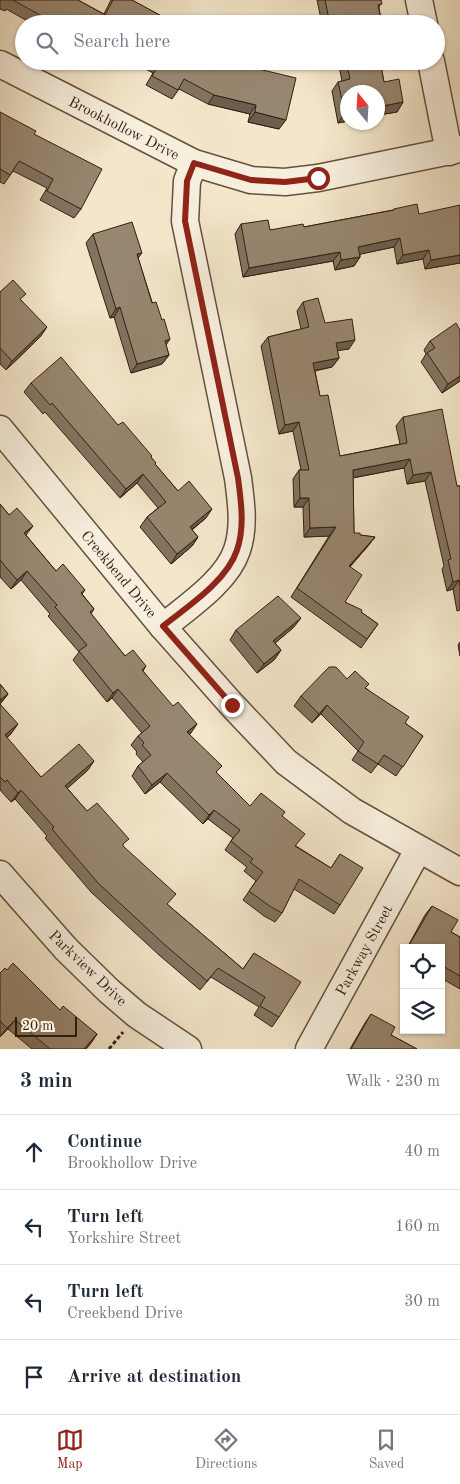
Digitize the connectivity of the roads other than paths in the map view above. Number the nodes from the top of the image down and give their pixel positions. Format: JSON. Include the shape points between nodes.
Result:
{"nodes":[{"id":1,"x":419,"y":0,"type":"edge"},
{"id":2,"x":422,"y":15,"type":"edge"},
{"id":3,"x":0,"y":64,"type":"edge"},
{"id":4,"x":433,"y":70,"type":"edge"},
{"id":5,"x":455,"y":150,"type":"edge"},
{"id":6,"x":194,"y":163,"type":"junction"},
{"id":7,"x":0,"y":429,"type":"edge"},
{"id":8,"x":163,"y":626,"type":"junction"},
{"id":9,"x":418,"y":850,"type":"junction"},
{"id":10,"x":460,"y":872,"type":"edge"},
{"id":11,"x":0,"y":874,"type":"edge"},
{"id":12,"x":188,"y":1049,"type":"edge"},
{"id":13,"x":309,"y":1049,"type":"edge"}],
"edges":[{"from":1,"to":2,"type":"street"},
{"from":3,"to":6,"type":"street","name":"Brookhollow Drive"},
{"from":4,"to":5,"type":"street"},
{"from":5,"to":6,"type":"street","name":"Brookhollow Drive","via":[[285,182],[251,180]]},
{"from":6,"to":8,"type":"street","via":[[187,181],[185,221],[238,478],[241,529],[230,566],[207,591]]},
{"from":7,"to":8,"type":"street","name":"Creekbend Drive"},
{"from":8,"to":9,"type":"street","name":"Creekbend Drive","via":[[286,762],[352,811]]},
{"from":9,"to":10,"type":"street","name":"Creekbend Drive"},
{"from":9,"to":13,"type":"street","name":"Parkway Street"},
{"from":11,"to":12,"type":"street","name":"Parkview Drive","via":[[66,949],[109,991],[137,1015]]}]}
